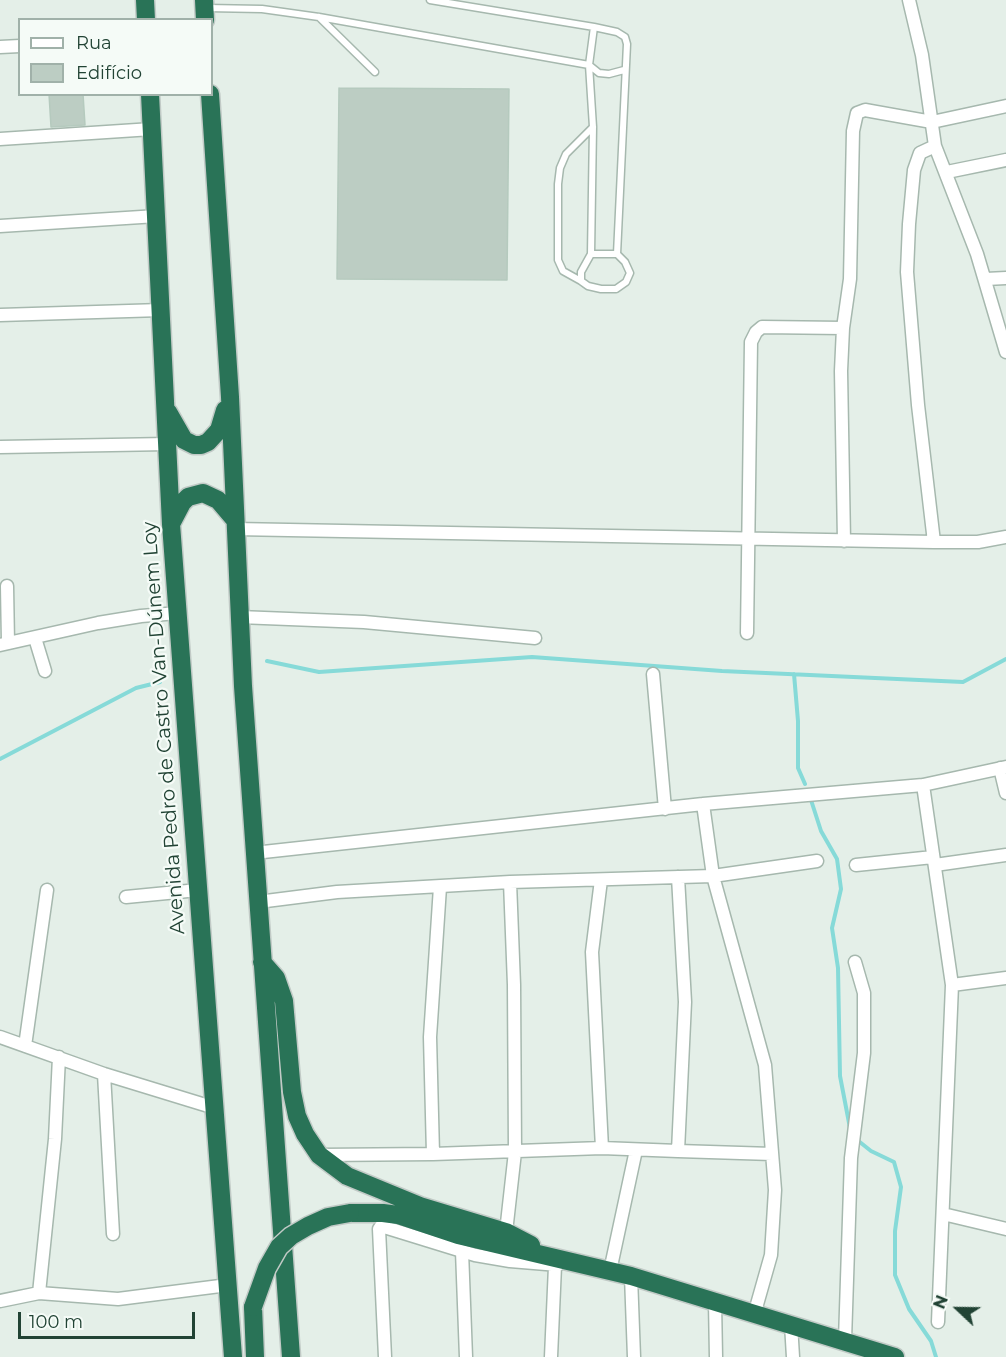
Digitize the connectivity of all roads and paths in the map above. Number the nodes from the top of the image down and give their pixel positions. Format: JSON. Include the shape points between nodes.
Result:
{"nodes":[{"id":1,"x":145,"y":0,"type":"edge"},
{"id":2,"x":430,"y":0,"type":"edge"},
{"id":3,"x":909,"y":0,"type":"edge"},
{"id":4,"x":204,"y":9,"type":"edge"},
{"id":5,"x":319,"y":17,"type":"junction"},
{"id":6,"x":146,"y":18,"type":"edge"},
{"id":7,"x":594,"y":27,"type":"junction"},
{"id":8,"x":18,"y":45,"type":"edge"},
{"id":9,"x":0,"y":47,"type":"edge"},
{"id":10,"x":589,"y":65,"type":"junction"},
{"id":11,"x":624,"y":70,"type":"junction"},
{"id":12,"x":375,"y":72,"type":"dead end"},
{"id":13,"x":150,"y":96,"type":"edge"},
{"id":14,"x":210,"y":96,"type":"edge"},
{"id":15,"x":1006,"y":106,"type":"edge"},
{"id":16,"x":932,"y":122,"type":"junction"},
{"id":17,"x":592,"y":127,"type":"junction"},
{"id":18,"x":152,"y":129,"type":"junction"},
{"id":19,"x":0,"y":139,"type":"edge"},
{"id":20,"x":935,"y":146,"type":"junction"},
{"id":21,"x":1006,"y":160,"type":"edge"},
{"id":22,"x":946,"y":172,"type":"junction"},
{"id":23,"x":157,"y":216,"type":"junction"},
{"id":24,"x":0,"y":226,"type":"edge"},
{"id":25,"x":591,"y":254,"type":"junction"},
{"id":26,"x":618,"y":254,"type":"junction"},
{"id":27,"x":1006,"y":278,"type":"edge"},
{"id":28,"x":986,"y":279,"type":"junction"},
{"id":29,"x":581,"y":281,"type":"junction"},
{"id":30,"x":161,"y":310,"type":"junction"},
{"id":31,"x":0,"y":315,"type":"edge"},
{"id":32,"x":843,"y":328,"type":"junction"},
{"id":33,"x":1006,"y":352,"type":"edge"},
{"id":34,"x":230,"y":397,"type":"junction"},
{"id":35,"x":165,"y":405,"type":"junction"},
{"id":36,"x":167,"y":444,"type":"junction"},
{"id":37,"x":0,"y":447,"type":"edge"},
{"id":38,"x":171,"y":524,"type":"junction"},
{"id":39,"x":235,"y":525,"type":"junction"},
{"id":40,"x":1006,"y":537,"type":"edge"},
{"id":41,"x":748,"y":540,"type":"junction"},
{"id":42,"x":844,"y":542,"type":"junction"},
{"id":43,"x":934,"y":542,"type":"junction"},
{"id":44,"x":7,"y":586,"type":"dead end"},
{"id":45,"x":178,"y":613,"type":"junction"},
{"id":46,"x":239,"y":617,"type":"junction"},
{"id":47,"x":747,"y":633,"type":"dead end"},
{"id":48,"x":35,"y":638,"type":"junction"},
{"id":49,"x":535,"y":638,"type":"dead end"},
{"id":50,"x":4,"y":644,"type":"edge"},
{"id":51,"x":45,"y":671,"type":"dead end"},
{"id":52,"x":653,"y":674,"type":"dead end"},
{"id":53,"x":1003,"y":768,"type":"edge"},
{"id":54,"x":923,"y":785,"type":"junction"},
{"id":55,"x":1006,"y":793,"type":"edge"},
{"id":56,"x":704,"y":804,"type":"junction"},
{"id":57,"x":665,"y":809,"type":"junction"},
{"id":58,"x":254,"y":853,"type":"junction"},
{"id":59,"x":1006,"y":855,"type":"edge"},
{"id":60,"x":817,"y":861,"type":"dead end"},
{"id":61,"x":934,"y":861,"type":"junction"},
{"id":62,"x":856,"y":865,"type":"dead end"},
{"id":63,"x":713,"y":876,"type":"junction"},
{"id":64,"x":678,"y":877,"type":"junction"},
{"id":65,"x":601,"y":880,"type":"junction"},
{"id":66,"x":510,"y":882,"type":"junction"},
{"id":67,"x":440,"y":887,"type":"junction"},
{"id":68,"x":47,"y":890,"type":"dead end"},
{"id":69,"x":198,"y":890,"type":"junction"},
{"id":70,"x":126,"y":897,"type":"dead end"},
{"id":71,"x":258,"y":902,"type":"junction"},
{"id":72,"x":262,"y":962,"type":"junction"},
{"id":73,"x":855,"y":962,"type":"dead end"},
{"id":74,"x":1006,"y":978,"type":"edge"},
{"id":75,"x":952,"y":985,"type":"junction"},
{"id":76,"x":0,"y":1037,"type":"edge"},
{"id":77,"x":25,"y":1046,"type":"junction"},
{"id":78,"x":59,"y":1057,"type":"junction"},
{"id":79,"x":104,"y":1074,"type":"junction"},
{"id":80,"x":215,"y":1107,"type":"junction"},
{"id":81,"x":602,"y":1148,"type":"junction"},
{"id":82,"x":636,"y":1150,"type":"junction"},
{"id":83,"x":678,"y":1151,"type":"junction"},
{"id":84,"x":515,"y":1152,"type":"junction"},
{"id":85,"x":434,"y":1154,"type":"junction"},
{"id":86,"x":772,"y":1154,"type":"junction"},
{"id":87,"x":319,"y":1155,"type":"junction"},
{"id":88,"x":943,"y":1214,"type":"junction"},
{"id":89,"x":1006,"y":1229,"type":"edge"},
{"id":90,"x":506,"y":1232,"type":"junction"},
{"id":91,"x":113,"y":1234,"type":"dead end"},
{"id":92,"x":462,"y":1251,"type":"junction"},
{"id":93,"x":559,"y":1262,"type":"junction"},
{"id":94,"x":610,"y":1271,"type":"junction"},
{"id":95,"x":631,"y":1276,"type":"junction"},
{"id":96,"x":228,"y":1285,"type":"junction"},
{"id":97,"x":39,"y":1293,"type":"junction"},
{"id":98,"x":0,"y":1301,"type":"edge"},
{"id":99,"x":715,"y":1302,"type":"junction"},
{"id":100,"x":754,"y":1315,"type":"junction"},
{"id":101,"x":938,"y":1322,"type":"dead end"},
{"id":102,"x":791,"y":1324,"type":"junction"},
{"id":103,"x":845,"y":1340,"type":"junction"},
{"id":104,"x":874,"y":1354,"type":"edge"},
{"id":105,"x":232,"y":1357,"type":"edge"},
{"id":106,"x":255,"y":1357,"type":"edge"},
{"id":107,"x":291,"y":1357,"type":"edge"},
{"id":108,"x":385,"y":1357,"type":"edge"},
{"id":109,"x":466,"y":1357,"type":"edge"},
{"id":110,"x":551,"y":1357,"type":"edge"},
{"id":111,"x":634,"y":1357,"type":"edge"},
{"id":112,"x":716,"y":1357,"type":"edge"},
{"id":113,"x":793,"y":1357,"type":"edge"},
{"id":114,"x":895,"y":1357,"type":"edge"}],
"edges":[{"from":1,"to":6,"type":"highway"},
{"from":2,"to":7,"type":"lane"},
{"from":3,"to":16,"type":"street"},
{"from":4,"to":5,"type":"lane","via":[[262,9]]},
{"from":5,"to":10,"type":"lane"},
{"from":5,"to":12,"type":"lane"},
{"from":7,"to":10,"type":"lane"},
{"from":7,"to":11,"type":"lane","via":[[625,37]]},
{"from":8,"to":9,"type":"street"},
{"from":10,"to":11,"type":"lane","via":[[599,73]]},
{"from":10,"to":17,"type":"lane"},
{"from":11,"to":26,"type":"lane"},
{"from":13,"to":18,"type":"highway","name":"Avenida Pedro de Castro Van-Dúnem Loy"},
{"from":14,"to":34,"type":"highway"},
{"from":15,"to":16,"type":"street"},
{"from":16,"to":20,"type":"street"},
{"from":16,"to":32,"type":"street","via":[[865,110],[857,113],[853,131],[850,279]]},
{"from":17,"to":25,"type":"lane"},
{"from":17,"to":29,"type":"lane","via":[[566,154],[558,184],[558,260],[563,271]]},
{"from":18,"to":19,"type":"street"},
{"from":18,"to":23,"type":"highway","name":"Avenida Pedro de Castro Van-Dúnem Loy"},
{"from":20,"to":22,"type":"street"},
{"from":20,"to":43,"type":"street","via":[[921,153],[914,170],[907,272]]},
{"from":21,"to":22,"type":"street"},
{"from":22,"to":28,"type":"street"},
{"from":23,"to":24,"type":"street"},
{"from":23,"to":30,"type":"highway","name":"Avenida Pedro de Castro Van-Dúnem Loy"},
{"from":25,"to":26,"type":"lane"},
{"from":25,"to":29,"type":"lane","via":[[581,272]]},
{"from":26,"to":29,"type":"lane","via":[[630,273],[626,282],[616,289],[601,289]]},
{"from":27,"to":28,"type":"street"},
{"from":28,"to":33,"type":"street"},
{"from":30,"to":31,"type":"street"},
{"from":30,"to":35,"type":"highway","name":"Avenida Pedro de Castro Van-Dúnem Loy"},
{"from":32,"to":41,"type":"street","via":[[762,327],[751,342]]},
{"from":32,"to":42,"type":"street"},
{"from":34,"to":35,"type":"highway","via":[[219,430],[201,445],[183,440]]},
{"from":34,"to":39,"type":"highway"},
{"from":35,"to":36,"type":"highway","name":"Avenida Pedro de Castro Van-Dúnem Loy"},
{"from":36,"to":37,"type":"street"},
{"from":36,"to":38,"type":"highway","name":"Avenida Pedro de Castro Van-Dúnem Loy"},
{"from":38,"to":39,"type":"highway","via":[[188,497],[203,493],[218,500]]},
{"from":38,"to":45,"type":"highway","name":"Avenida Pedro de Castro Van-Dúnem Loy"},
{"from":39,"to":41,"type":"street"},
{"from":39,"to":46,"type":"highway"},
{"from":40,"to":43,"type":"street","via":[[978,542]]},
{"from":41,"to":42,"type":"street"},
{"from":41,"to":47,"type":"street"},
{"from":42,"to":43,"type":"street"},
{"from":44,"to":50,"type":"street"},
{"from":45,"to":48,"type":"street","via":[[98,623]]},
{"from":45,"to":69,"type":"highway","name":"Avenida Pedro de Castro Van-Dúnem Loy"},
{"from":46,"to":49,"type":"street","via":[[364,622]]},
{"from":46,"to":58,"type":"highway"},
{"from":48,"to":50,"type":"street"},
{"from":48,"to":51,"type":"street"},
{"from":52,"to":57,"type":"street"},
{"from":53,"to":54,"type":"street"},
{"from":53,"to":55,"type":"street"},
{"from":54,"to":56,"type":"street"},
{"from":54,"to":61,"type":"street"},
{"from":56,"to":57,"type":"street"},
{"from":56,"to":63,"type":"street"},
{"from":57,"to":58,"type":"street"},
{"from":58,"to":71,"type":"highway"},
{"from":59,"to":61,"type":"street"},
{"from":60,"to":63,"type":"street"},
{"from":61,"to":62,"type":"street"},
{"from":61,"to":75,"type":"street"},
{"from":63,"to":64,"type":"street"},
{"from":63,"to":86,"type":"street","via":[[765,1065]]},
{"from":64,"to":65,"type":"street"},
{"from":64,"to":83,"type":"street","via":[[685,1002]]},
{"from":65,"to":66,"type":"street"},
{"from":65,"to":81,"type":"street","via":[[592,952]]},
{"from":66,"to":67,"type":"street"},
{"from":66,"to":84,"type":"street"},
{"from":67,"to":71,"type":"street","via":[[337,892]]},
{"from":67,"to":85,"type":"street","via":[[430,1037]]},
{"from":68,"to":77,"type":"street"},
{"from":69,"to":70,"type":"street"},
{"from":69,"to":80,"type":"highway","name":"Avenida Pedro de Castro Van-Dúnem Loy"},
{"from":71,"to":72,"type":"highway"},
{"from":72,"to":87,"type":"highway","via":[[276,978],[284,1001],[297,1116]]},
{"from":72,"to":107,"type":"highway"},
{"from":73,"to":103,"type":"street","via":[[864,993],[864,1053],[852,1158]]},
{"from":74,"to":75,"type":"street"},
{"from":75,"to":88,"type":"street"},
{"from":76,"to":77,"type":"street"},
{"from":77,"to":78,"type":"street"},
{"from":78,"to":79,"type":"street"},
{"from":78,"to":97,"type":"street"},
{"from":79,"to":80,"type":"street"},
{"from":79,"to":91,"type":"street"},
{"from":80,"to":96,"type":"highway","name":"Avenida Pedro de Castro Van-Dúnem Loy"},
{"from":81,"to":82,"type":"street"},
{"from":81,"to":84,"type":"street"},
{"from":82,"to":83,"type":"street"},
{"from":82,"to":94,"type":"street"},
{"from":83,"to":86,"type":"street"},
{"from":84,"to":85,"type":"street"},
{"from":84,"to":90,"type":"street"},
{"from":85,"to":87,"type":"street"},
{"from":86,"to":100,"type":"street","via":[[776,1190],[771,1255]]},
{"from":87,"to":90,"type":"highway","via":[[347,1176],[399,1198]]},
{"from":88,"to":89,"type":"street"},
{"from":88,"to":101,"type":"street"},
{"from":90,"to":93,"type":"highway"},
{"from":92,"to":93,"type":"street","via":[[510,1262]]},
{"from":92,"to":108,"type":"street","via":[[380,1227]]},
{"from":92,"to":109,"type":"street"},
{"from":93,"to":94,"type":"highway"},
{"from":93,"to":106,"type":"highway","bridge":true,"via":[[398,1215],[350,1213],[328,1217],[285,1241],[270,1262],[252,1307]]},
{"from":93,"to":110,"type":"street"},
{"from":94,"to":95,"type":"highway"},
{"from":95,"to":99,"type":"highway"},
{"from":95,"to":111,"type":"street"},
{"from":96,"to":97,"type":"street","via":[[118,1299]]},
{"from":96,"to":105,"type":"highway","name":"Avenida Pedro de Castro Van-Dúnem Loy"},
{"from":97,"to":98,"type":"street"},
{"from":99,"to":100,"type":"highway"},
{"from":99,"to":112,"type":"street"},
{"from":100,"to":102,"type":"highway"},
{"from":102,"to":103,"type":"highway"},
{"from":102,"to":113,"type":"street"},
{"from":103,"to":104,"type":"highway"},
{"from":104,"to":114,"type":"highway"}]}
